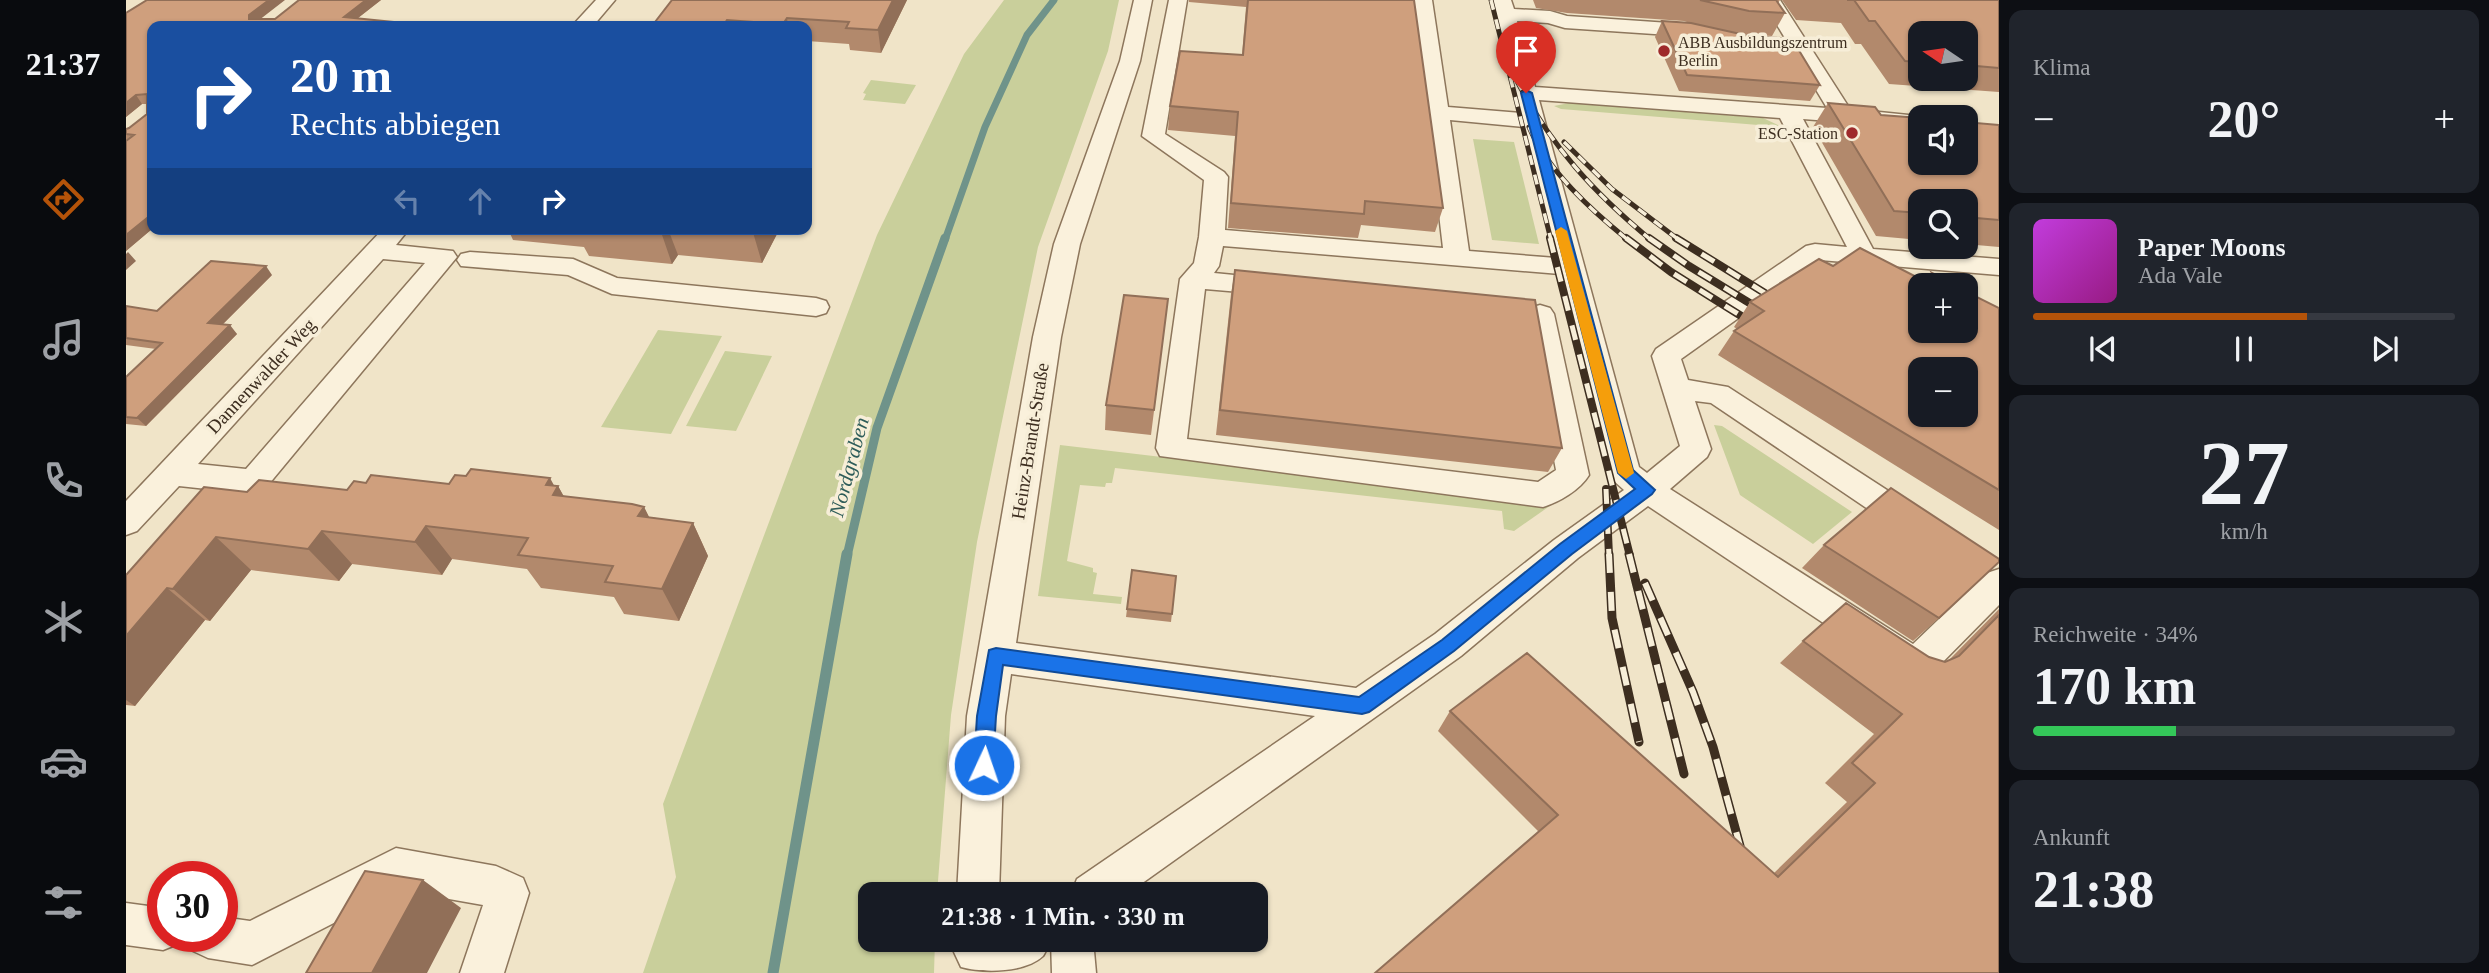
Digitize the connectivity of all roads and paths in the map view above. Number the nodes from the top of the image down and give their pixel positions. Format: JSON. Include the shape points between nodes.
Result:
{"nodes":[{"id":1,"x":606,"y":0,"type":"edge"},
{"id":2,"x":1143,"y":0,"type":"edge"},
{"id":3,"x":1178,"y":0,"type":"edge"},
{"id":4,"x":1423,"y":0,"type":"edge"},
{"id":5,"x":1771,"y":0,"type":"edge"},
{"id":6,"x":1504,"y":7,"type":"edge"},
{"id":7,"x":587,"y":21,"type":"edge"},
{"id":8,"x":1725,"y":40,"type":"edge"},
{"id":9,"x":1774,"y":45,"type":"edge"},
{"id":10,"x":1800,"y":47,"type":"junction"},
{"id":11,"x":1526,"y":93,"type":"junction"},
{"id":12,"x":1789,"y":111,"type":"junction"},
{"id":13,"x":1440,"y":113,"type":"junction"},
{"id":14,"x":1842,"y":114,"type":"junction"},
{"id":15,"x":1908,"y":120,"type":"edge"},
{"id":16,"x":1534,"y":121,"type":"junction"},
{"id":17,"x":1212,"y":237,"type":"junction"},
{"id":18,"x":387,"y":240,"type":"edge"},
{"id":19,"x":1864,"y":255,"type":"junction"},
{"id":20,"x":1457,"y":257,"type":"junction"},
{"id":21,"x":470,"y":260,"type":"dead end"},
{"id":22,"x":1570,"y":267,"type":"junction"},
{"id":23,"x":1999,"y":267,"type":"edge"},
{"id":24,"x":1193,"y":279,"type":"junction"},
{"id":25,"x":1301,"y":290,"type":"edge"},
{"id":26,"x":816,"y":306,"type":"dead end"},
{"id":27,"x":1584,"y":318,"type":"junction"},
{"id":28,"x":1677,"y":389,"type":"junction"},
{"id":29,"x":172,"y":473,"type":"junction"},
{"id":30,"x":1647,"y":490,"type":"junction"},
{"id":31,"x":126,"y":522,"type":"edge"},
{"id":32,"x":1931,"y":536,"type":"edge"},
{"id":33,"x":1992,"y":576,"type":"edge"},
{"id":34,"x":996,"y":656,"type":"junction"},
{"id":35,"x":1362,"y":706,"type":"junction"},
{"id":36,"x":979,"y":882,"type":"edge"},
{"id":37,"x":1109,"y":882,"type":"edge"},
{"id":38,"x":126,"y":924,"type":"edge"},
{"id":39,"x":147,"y":927,"type":"edge"},
{"id":40,"x":238,"y":941,"type":"edge"},
{"id":41,"x":1073,"y":952,"type":"edge"},
{"id":42,"x":482,"y":973,"type":"edge"},
{"id":43,"x":1074,"y":973,"type":"edge"}],
"edges":[{"from":1,"to":7,"type":"street"},
{"from":2,"to":34,"type":"street","name":"Heinz-Brandt-Straße","via":[[1130,61],[1067,244],[1047,337]]},
{"from":3,"to":17,"type":"street","via":[[1153,136],[1216,177]]},
{"from":4,"to":13,"type":"street"},
{"from":5,"to":10,"type":"street"},
{"from":6,"to":8,"type":"street","via":[[1565,22],[1684,30]]},
{"from":6,"to":11,"type":"street"},
{"from":9,"to":10,"type":"street"},
{"from":10,"to":14,"type":"street"},
{"from":11,"to":12,"type":"street"},
{"from":11,"to":16,"type":"street"},
{"from":12,"to":14,"type":"street"},
{"from":12,"to":19,"type":"street"},
{"from":13,"to":16,"type":"street"},
{"from":13,"to":20,"type":"street"},
{"from":14,"to":15,"type":"street"},
{"from":16,"to":22,"type":"street"},
{"from":17,"to":20,"type":"street"},
{"from":17,"to":24,"type":"street","via":[[1206,266]]},
{"from":18,"to":29,"type":"street","name":"Dannenwalder Weg"},
{"from":18,"to":29,"type":"street","via":[[444,257],[253,482]]},
{"from":19,"to":23,"type":"street"},
{"from":19,"to":28,"type":"street","via":[[1815,252],[1666,356]]},
{"from":20,"to":22,"type":"street"},
{"from":21,"to":26,"type":"street","via":[[573,267],[612,286]]},
{"from":22,"to":27,"type":"street"},
{"from":24,"to":25,"type":"street"},
{"from":24,"to":27,"type":"street","via":[[1171,448],[1543,495],[1573,475],[1527,313]]},
{"from":27,"to":30,"type":"street","via":[[1626,473]]},
{"from":28,"to":30,"type":"street","via":[[1696,449]]},
{"from":28,"to":32,"type":"street","via":[[1717,394]]},
{"from":29,"to":31,"type":"street","name":"Dannenwalder Weg"},
{"from":30,"to":33,"type":"street","via":[[1916,665]]},
{"from":30,"to":35,"type":"street"},
{"from":34,"to":35,"type":"street"},
{"from":34,"to":36,"type":"street","name":"Heinz-Brandt-Straße","via":[[986,716]]},
{"from":35,"to":37,"type":"street"},
{"from":38,"to":39,"type":"street"},
{"from":40,"to":42,"type":"street","via":[[252,943],[396,869],[508,893]]},
{"from":41,"to":43,"type":"street"}]}
